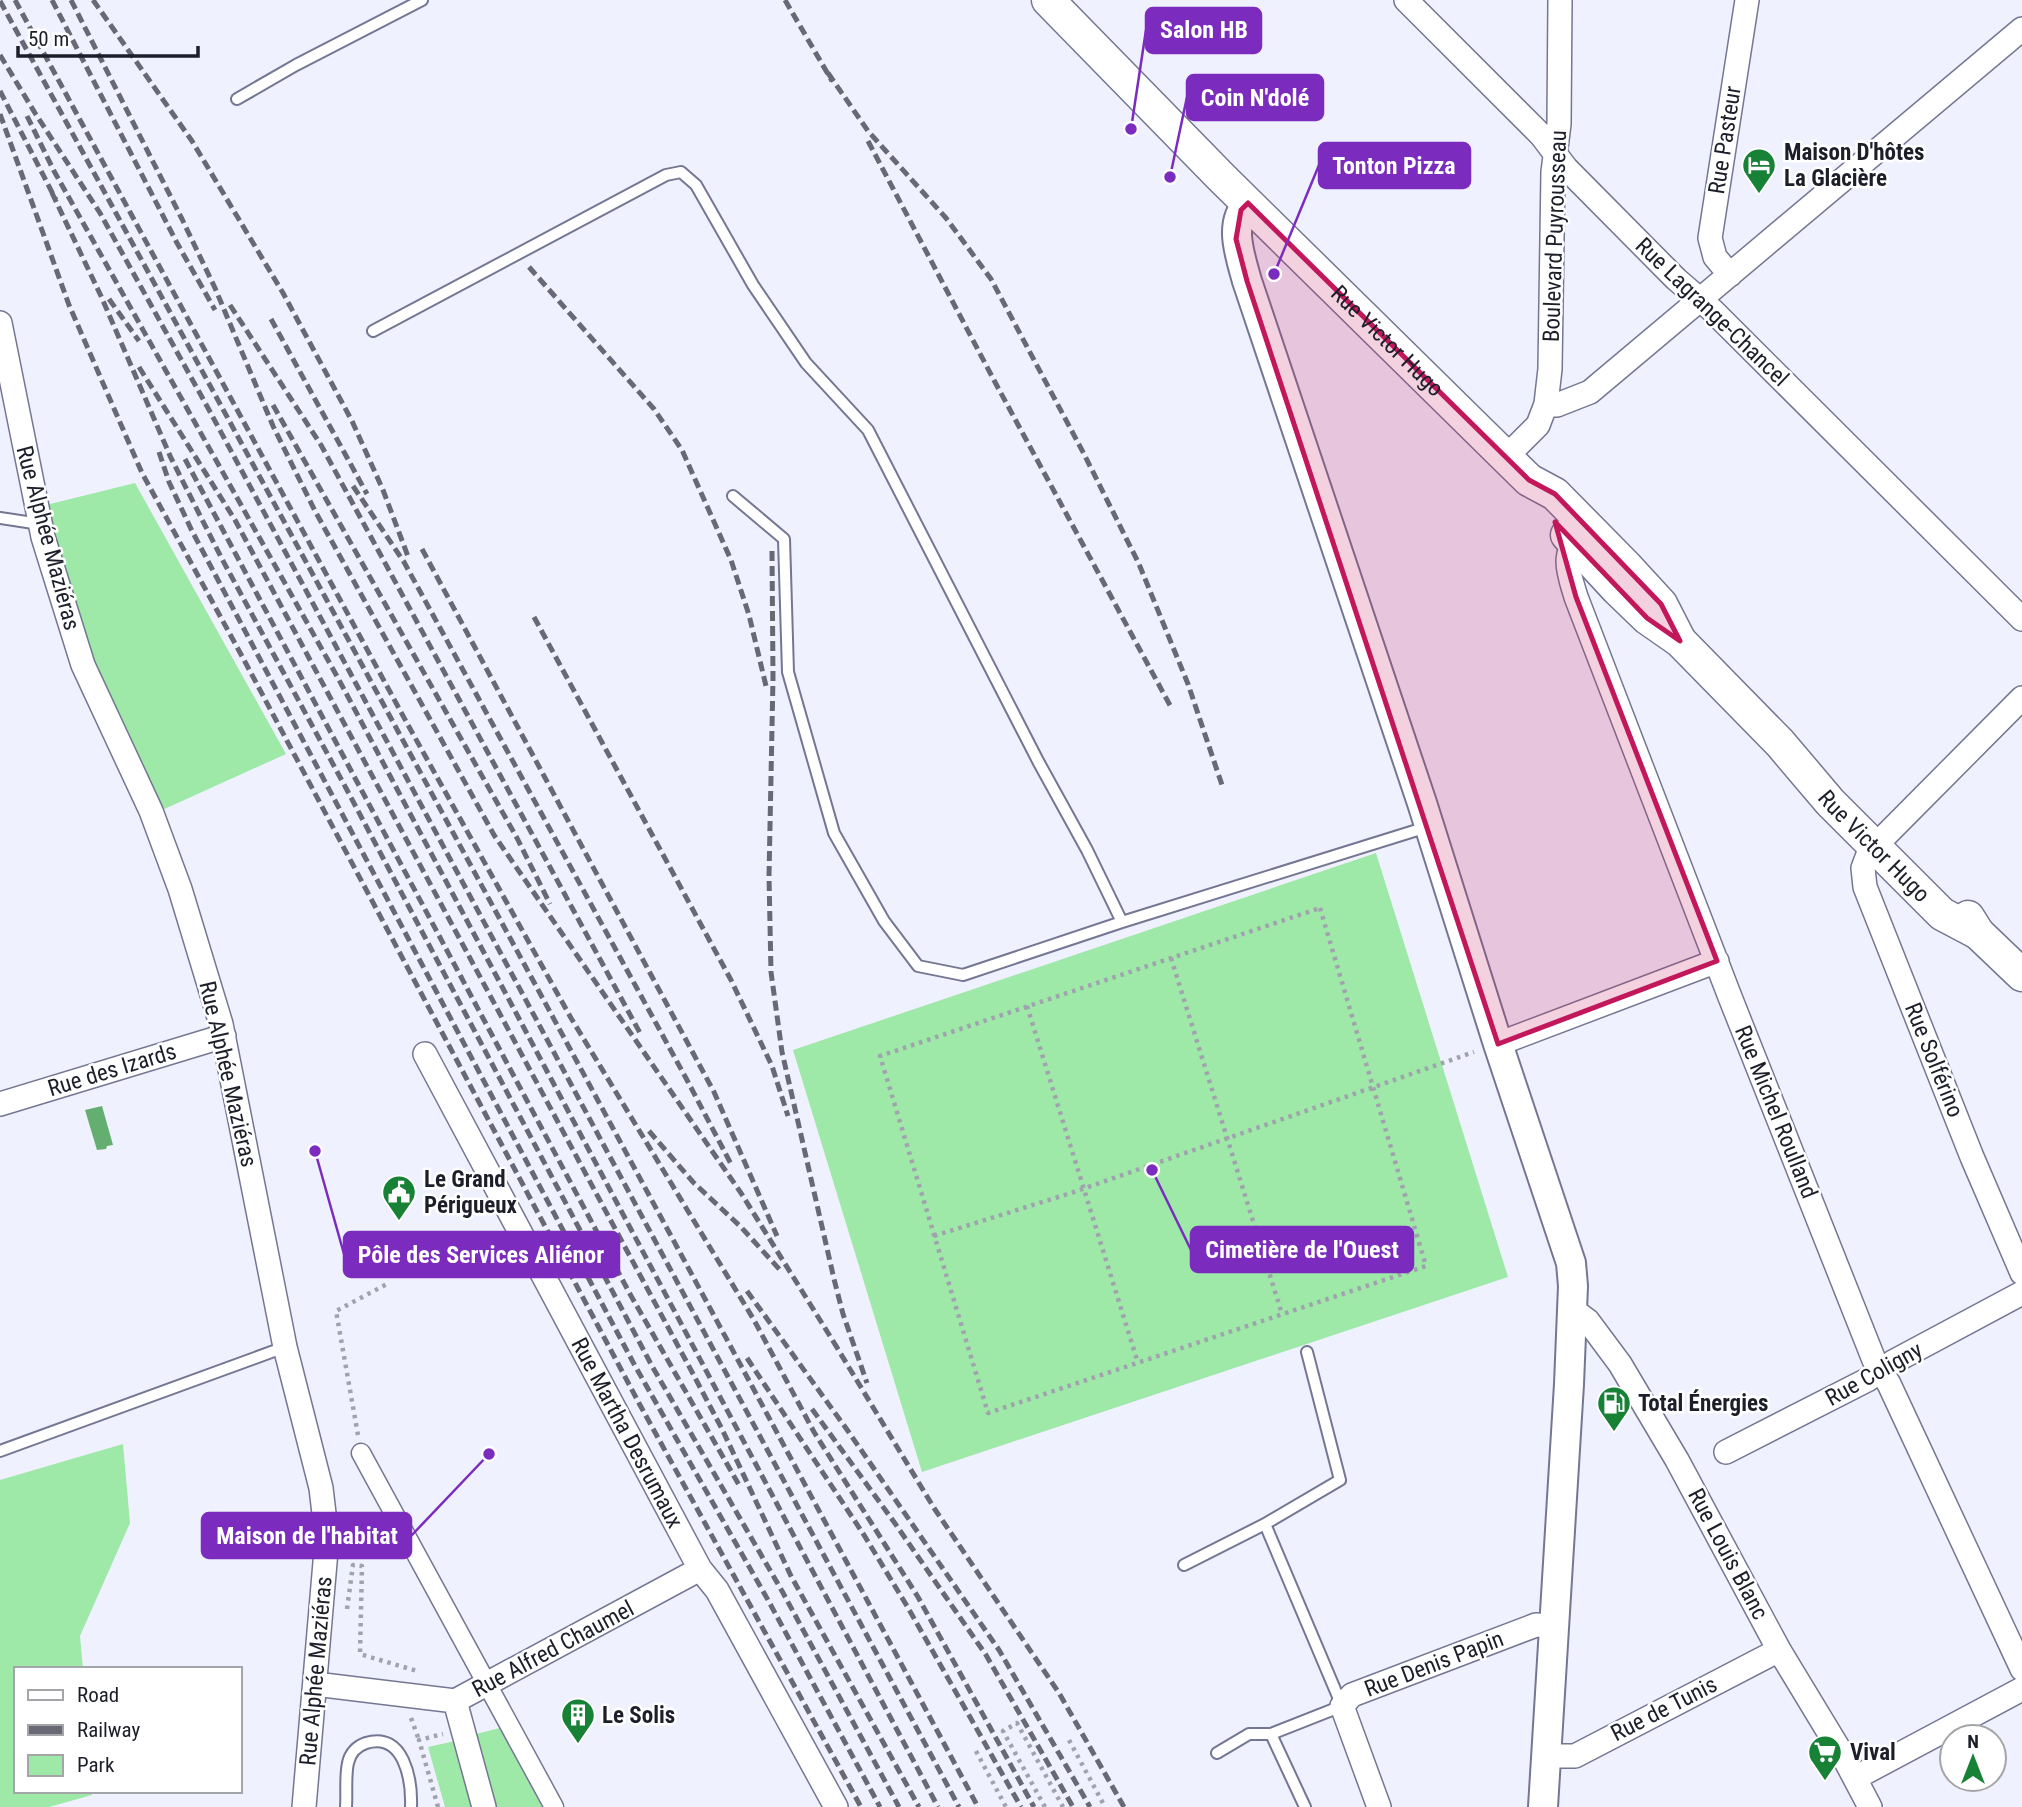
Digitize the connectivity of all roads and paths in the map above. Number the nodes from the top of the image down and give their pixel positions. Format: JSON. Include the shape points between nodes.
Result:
{"nodes":[{"id":1,"x":422,"y":0,"type":"edge"},
{"id":2,"x":1048,"y":0,"type":"edge"},
{"id":3,"x":1406,"y":0,"type":"edge"},
{"id":4,"x":1560,"y":0,"type":"edge"},
{"id":5,"x":1747,"y":0,"type":"edge"},
{"id":6,"x":2022,"y":29,"type":"edge"},
{"id":7,"x":237,"y":99,"type":"dead end"},
{"id":8,"x":1556,"y":153,"type":"junction"},
{"id":9,"x":1248,"y":203,"type":"junction"},
{"id":10,"x":1730,"y":275,"type":"junction"},
{"id":11,"x":1701,"y":299,"type":"junction"},
{"id":12,"x":0,"y":323,"type":"edge"},
{"id":13,"x":373,"y":331,"type":"dead end"},
{"id":14,"x":1546,"y":404,"type":"junction"},
{"id":15,"x":1506,"y":457,"type":"junction"},
{"id":16,"x":733,"y":496,"type":"dead end"},
{"id":17,"x":0,"y":518,"type":"edge"},
{"id":18,"x":40,"y":524,"type":"junction"},
{"id":19,"x":1589,"y":543,"type":"junction"},
{"id":20,"x":2022,"y":619,"type":"edge"},
{"id":21,"x":2022,"y":698,"type":"edge"},
{"id":22,"x":1428,"y":827,"type":"junction"},
{"id":23,"x":1881,"y":840,"type":"junction"},
{"id":24,"x":1122,"y":922,"type":"junction"},
{"id":25,"x":1171,"y":958,"type":"junction"},
{"id":26,"x":1717,"y":961,"type":"junction"},
{"id":27,"x":2022,"y":975,"type":"edge"},
{"id":28,"x":1027,"y":1006,"type":"junction"},
{"id":29,"x":224,"y":1035,"type":"junction"},
{"id":30,"x":1498,"y":1044,"type":"junction"},
{"id":31,"x":425,"y":1054,"type":"dead end"},
{"id":32,"x":1373,"y":1087,"type":"junction"},
{"id":33,"x":0,"y":1104,"type":"edge"},
{"id":34,"x":1227,"y":1138,"type":"junction"},
{"id":35,"x":1083,"y":1189,"type":"junction"},
{"id":36,"x":934,"y":1236,"type":"junction"},
{"id":37,"x":2022,"y":1273,"type":"edge"},
{"id":38,"x":387,"y":1284,"type":"dead end"},
{"id":39,"x":2022,"y":1293,"type":"edge"},
{"id":40,"x":1282,"y":1314,"type":"junction"},
{"id":41,"x":1572,"y":1314,"type":"junction"},
{"id":42,"x":285,"y":1347,"type":"junction"},
{"id":43,"x":1307,"y":1352,"type":"dead end"},
{"id":44,"x":1138,"y":1363,"type":"junction"},
{"id":45,"x":1881,"y":1371,"type":"junction"},
{"id":46,"x":0,"y":1451,"type":"edge"},
{"id":47,"x":1726,"y":1452,"type":"dead end"},
{"id":48,"x":361,"y":1453,"type":"joint"},
{"id":49,"x":1265,"y":1524,"type":"junction"},
{"id":50,"x":1184,"y":1565,"type":"dead end"},
{"id":51,"x":700,"y":1569,"type":"junction"},
{"id":52,"x":345,"y":1620,"type":"dead end"},
{"id":53,"x":1553,"y":1626,"type":"junction"},
{"id":54,"x":1779,"y":1650,"type":"junction"},
{"id":55,"x":2022,"y":1669,"type":"edge"},
{"id":56,"x":420,"y":1672,"type":"dead end"},
{"id":57,"x":315,"y":1684,"type":"junction"},
{"id":58,"x":488,"y":1685,"type":"junction"},
{"id":59,"x":2022,"y":1689,"type":"edge"},
{"id":60,"x":454,"y":1701,"type":"junction"},
{"id":61,"x":1342,"y":1706,"type":"junction"},
{"id":62,"x":408,"y":1711,"type":"dead end"},
{"id":63,"x":441,"y":1725,"type":"dead end"},
{"id":64,"x":1271,"y":1734,"type":"junction"},
{"id":65,"x":419,"y":1740,"type":"junction"},
{"id":66,"x":1069,"y":1740,"type":"dead end"},
{"id":67,"x":976,"y":1751,"type":"dead end"},
{"id":68,"x":1217,"y":1753,"type":"dead end"},
{"id":69,"x":1546,"y":1756,"type":"junction"},
{"id":70,"x":1855,"y":1778,"type":"junction"},
{"id":71,"x":304,"y":1807,"type":"edge"},
{"id":72,"x":346,"y":1807,"type":"edge"},
{"id":73,"x":411,"y":1807,"type":"edge"},
{"id":74,"x":438,"y":1807,"type":"edge"},
{"id":75,"x":484,"y":1807,"type":"edge"},
{"id":76,"x":554,"y":1807,"type":"edge"},
{"id":77,"x":836,"y":1807,"type":"edge"},
{"id":78,"x":1006,"y":1807,"type":"edge"},
{"id":79,"x":1045,"y":1807,"type":"edge"},
{"id":80,"x":1063,"y":1807,"type":"edge"},
{"id":81,"x":1105,"y":1807,"type":"edge"},
{"id":82,"x":1304,"y":1807,"type":"edge"},
{"id":83,"x":1379,"y":1807,"type":"edge"},
{"id":84,"x":1543,"y":1807,"type":"edge"},
{"id":85,"x":1870,"y":1807,"type":"edge"}],
"edges":[{"from":1,"to":7,"type":"lane"},
{"from":2,"to":9,"type":"main road","name":"Rue Victor Hugo"},
{"from":3,"to":8,"type":"street","name":"Rue Lagrange-Chancel"},
{"from":4,"to":8,"type":"street","name":"Boulevard Puyrousseau"},
{"from":5,"to":10,"type":"street","name":"Rue Pasteur","via":[[1710,238],[1715,257]]},
{"from":6,"to":10,"type":"street"},
{"from":8,"to":11,"type":"street","name":"Rue Lagrange-Chancel","via":[[1676,279]]},
{"from":8,"to":14,"type":"street","name":"Boulevard Puyrousseau"},
{"from":9,"to":15,"type":"main road","name":"Rue Victor Hugo"},
{"from":9,"to":22,"type":"street","via":[[1241,210],[1236,239],[1245,271]]},
{"from":10,"to":11,"type":"street"},
{"from":11,"to":14,"type":"street","via":[[1590,392],[1557,405]]},
{"from":11,"to":20,"type":"street","name":"Rue Lagrange-Chancel"},
{"from":12,"to":18,"type":"street","name":"Rue Alphée Maziéras"},
{"from":13,"to":24,"type":"lane","via":[[666,175],[681,172],[696,185],[753,285],[806,363],[868,430]]},
{"from":14,"to":15,"type":"street","name":"Boulevard Puyrousseau","via":[[1538,425]]},
{"from":15,"to":19,"type":"main road","name":"Rue Victor Hugo","via":[[1529,480],[1541,505]]},
{"from":16,"to":24,"type":"lane","via":[[784,540],[788,672],[834,833],[884,921],[918,965],[962,975]]},
{"from":17,"to":18,"type":"lane"},
{"from":18,"to":29,"type":"street","name":"Rue Alphée Maziéras","via":[[83,665],[151,811],[180,890]]},
{"from":19,"to":23,"type":"main road","name":"Rue Victor Hugo","via":[[1647,618],[1680,641],[1780,743],[1830,802]]},
{"from":19,"to":26,"type":"street","name":"Rue Michel Roulland","via":[[1567,553],[1576,597]]},
{"from":21,"to":23,"type":"street"},
{"from":22,"to":24,"type":"lane"},
{"from":22,"to":30,"type":"street"},
{"from":23,"to":27,"type":"main road","name":"Rue Victor Hugo","via":[[1942,914],[1978,933]]},
{"from":23,"to":37,"type":"street","name":"Rue Solférino","via":[[1866,859],[1865,887]]},
{"from":25,"to":28,"type":"path"},
{"from":25,"to":32,"type":"path","via":[[1320,908]]},
{"from":25,"to":34,"type":"path"},
{"from":26,"to":30,"type":"street"},
{"from":26,"to":45,"type":"street","name":"Rue Michel Roulland"},
{"from":28,"to":35,"type":"path"},
{"from":28,"to":36,"type":"path","via":[[880,1056]]},
{"from":29,"to":33,"type":"street","name":"Rue des Izards"},
{"from":29,"to":42,"type":"street","name":"Rue Alphée Maziéras"},
{"from":30,"to":32,"type":"path"},
{"from":30,"to":41,"type":"street","via":[[1571,1263]]},
{"from":31,"to":51,"type":"street","name":"Rue Martha Desrumaux"},
{"from":32,"to":34,"type":"path"},
{"from":32,"to":40,"type":"path","via":[[1426,1266]]},
{"from":34,"to":35,"type":"path"},
{"from":34,"to":40,"type":"path"},
{"from":35,"to":36,"type":"path"},
{"from":35,"to":44,"type":"path"},
{"from":36,"to":44,"type":"path","via":[[988,1413]]},
{"from":38,"to":48,"type":"path","via":[[336,1311]]},
{"from":39,"to":45,"type":"street","name":"Rue Coligny"},
{"from":40,"to":44,"type":"path"},
{"from":41,"to":53,"type":"street"},
{"from":41,"to":54,"type":"street","name":"Rue Louis Blanc","via":[[1588,1321],[1620,1364]]},
{"from":42,"to":46,"type":"lane"},
{"from":42,"to":57,"type":"street","name":"Rue Alphée Maziéras","via":[[321,1488],[327,1539]]},
{"from":43,"to":49,"type":"lane","via":[[1340,1480]]},
{"from":45,"to":47,"type":"street","name":"Rue Coligny"},
{"from":45,"to":55,"type":"street","name":"Rue Michel Roulland"},
{"from":48,"to":58,"type":"street"},
{"from":49,"to":50,"type":"lane"},
{"from":49,"to":61,"type":"lane"},
{"from":51,"to":58,"type":"street","name":"Rue Alfred Chaumel"},
{"from":51,"to":77,"type":"street","name":"Rue Martha Desrumaux","via":[[717,1590]]},
{"from":52,"to":56,"type":"path","via":[[353,1565],[362,1566],[360,1654]]},
{"from":53,"to":61,"type":"street","name":"Rue Denis Papin","via":[[1536,1625],[1352,1695]]},
{"from":53,"to":69,"type":"street"},
{"from":54,"to":69,"type":"street","name":"Rue de Tunis","via":[[1575,1756]]},
{"from":54,"to":70,"type":"street","name":"Rue Louis Blanc"},
{"from":57,"to":60,"type":"street","name":"Rue Alfred Chaumel"},
{"from":57,"to":71,"type":"street","name":"Rue Alphée Maziéras"},
{"from":58,"to":60,"type":"street","name":"Rue Alfred Chaumel"},
{"from":58,"to":76,"type":"street"},
{"from":59,"to":70,"type":"street"},
{"from":60,"to":75,"type":"street"},
{"from":61,"to":64,"type":"lane"},
{"from":61,"to":83,"type":"street","name":"Rue Denis Papin"},
{"from":62,"to":65,"type":"path"},
{"from":63,"to":65,"type":"path","via":[[443,1734]]},
{"from":64,"to":68,"type":"lane","via":[[1249,1734]]},
{"from":64,"to":82,"type":"lane"},
{"from":65,"to":74,"type":"path"},
{"from":66,"to":81,"type":"path"},
{"from":67,"to":78,"type":"path"},
{"from":69,"to":84,"type":"street"},
{"from":70,"to":85,"type":"street","name":"Rue Louis Blanc"},
{"from":72,"to":73,"type":"lane","via":[[348,1760],[358,1746],[376,1740],[393,1746],[407,1766]]},
{"from":79,"to":80,"type":"path","via":[[1003,1731],[1017,1723]]}]}
